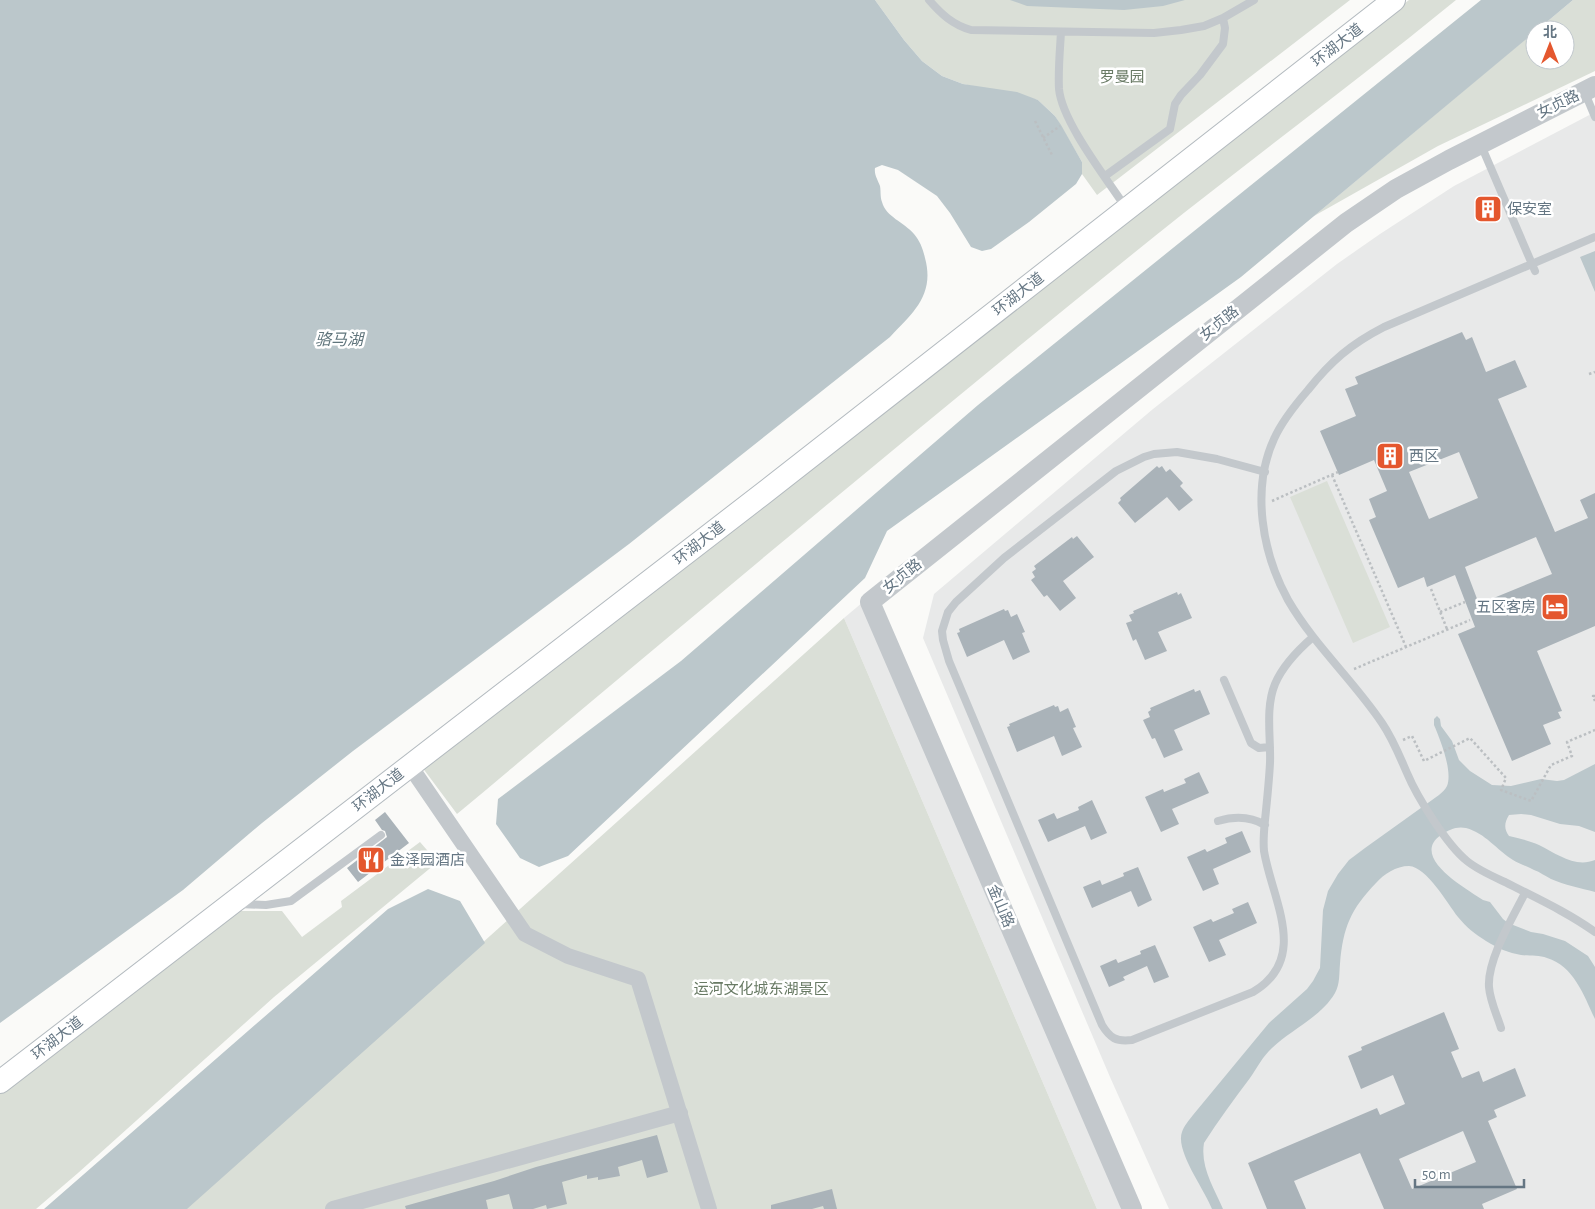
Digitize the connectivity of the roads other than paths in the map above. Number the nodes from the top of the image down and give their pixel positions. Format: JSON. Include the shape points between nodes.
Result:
{"nodes":[{"id":1,"x":929,"y":0,"type":"edge"},
{"id":2,"x":1254,"y":0,"type":"edge"},
{"id":3,"x":1394,"y":0,"type":"edge"},
{"id":4,"x":1223,"y":18,"type":"junction"},
{"id":5,"x":1061,"y":32,"type":"junction"},
{"id":6,"x":1590,"y":89,"type":"edge"},
{"id":7,"x":1595,"y":117,"type":"edge"},
{"id":8,"x":1481,"y":143,"type":"junction"},
{"id":9,"x":1105,"y":176,"type":"junction"},
{"id":10,"x":1127,"y":210,"type":"junction"},
{"id":11,"x":1595,"y":237,"type":"edge"},
{"id":12,"x":1534,"y":267,"type":"junction"},
{"id":13,"x":1265,"y":472,"type":"junction"},
{"id":14,"x":870,"y":602,"type":"joint"},
{"id":15,"x":1313,"y":637,"type":"junction"},
{"id":16,"x":1224,"y":680,"type":"dead end"},
{"id":17,"x":1270,"y":747,"type":"junction"},
{"id":18,"x":410,"y":766,"type":"junction"},
{"id":19,"x":1218,"y":821,"type":"dead end"},
{"id":20,"x":1265,"y":825,"type":"junction"},
{"id":21,"x":381,"y":835,"type":"dead end"},
{"id":22,"x":1525,"y":893,"type":"junction"},
{"id":23,"x":232,"y":903,"type":"junction"},
{"id":24,"x":1595,"y":932,"type":"edge"},
{"id":25,"x":1501,"y":1028,"type":"dead end"},
{"id":26,"x":0,"y":1082,"type":"edge"},
{"id":27,"x":680,"y":1113,"type":"junction"},
{"id":28,"x":333,"y":1209,"type":"edge"},
{"id":29,"x":709,"y":1209,"type":"edge"},
{"id":30,"x":1132,"y":1209,"type":"edge"}],
"edges":[{"from":1,"to":5,"type":"lane","via":[[956,24],[971,30]]},
{"from":2,"to":4,"type":"lane"},
{"from":3,"to":10,"type":"main road","name":"环湖大道"},
{"from":4,"to":5,"type":"lane","via":[[1204,26],[1154,33]]},
{"from":4,"to":9,"type":"lane","via":[[1223,44],[1175,104],[1170,129]]},
{"from":5,"to":9,"type":"lane","via":[[1059,89],[1062,105],[1076,134]]},
{"from":6,"to":7,"type":"lane"},
{"from":6,"to":8,"type":"street","name":"女贞路"},
{"from":8,"to":12,"type":"lane"},
{"from":8,"to":14,"type":"street","name":"女贞路","via":[[1396,190],[1346,223]]},
{"from":9,"to":10,"type":"lane"},
{"from":10,"to":18,"type":"main road","name":"环湖大道"},
{"from":11,"to":12,"type":"lane"},
{"from":12,"to":13,"type":"lane","via":[[1384,328],[1350,346],[1314,382],[1280,426],[1267,457]]},
{"from":13,"to":15,"type":"lane","via":[[1261,506],[1265,536],[1288,598]]},
{"from":13,"to":20,"type":"lane","via":[[1192,454],[1166,452],[1144,457],[1116,471],[1004,558],[952,607],[942,631],[952,670],[1102,1025],[1112,1039],[1137,1038],[1253,992],[1271,978],[1280,964],[1284,941],[1264,850]]},
{"from":14,"to":30,"type":"street","name":"金山路"},
{"from":15,"to":17,"type":"lane","via":[[1292,657],[1275,685],[1271,697]]},
{"from":15,"to":22,"type":"lane","via":[[1382,723],[1417,793],[1458,853],[1474,867]]},
{"from":16,"to":17,"type":"lane","via":[[1250,744],[1259,748]]},
{"from":17,"to":20,"type":"lane"},
{"from":18,"to":23,"type":"main road","name":"环湖大道"},
{"from":18,"to":27,"type":"street","via":[[525,934],[568,956],[638,980]]},
{"from":19,"to":20,"type":"lane","via":[[1242,817]]},
{"from":21,"to":23,"type":"lane","via":[[291,900],[266,905]]},
{"from":22,"to":24,"type":"lane","via":[[1576,918]]},
{"from":22,"to":25,"type":"lane","via":[[1496,953],[1489,978]]},
{"from":23,"to":26,"type":"main road","name":"环湖大道"},
{"from":27,"to":28,"type":"street"},
{"from":27,"to":29,"type":"street"}]}
